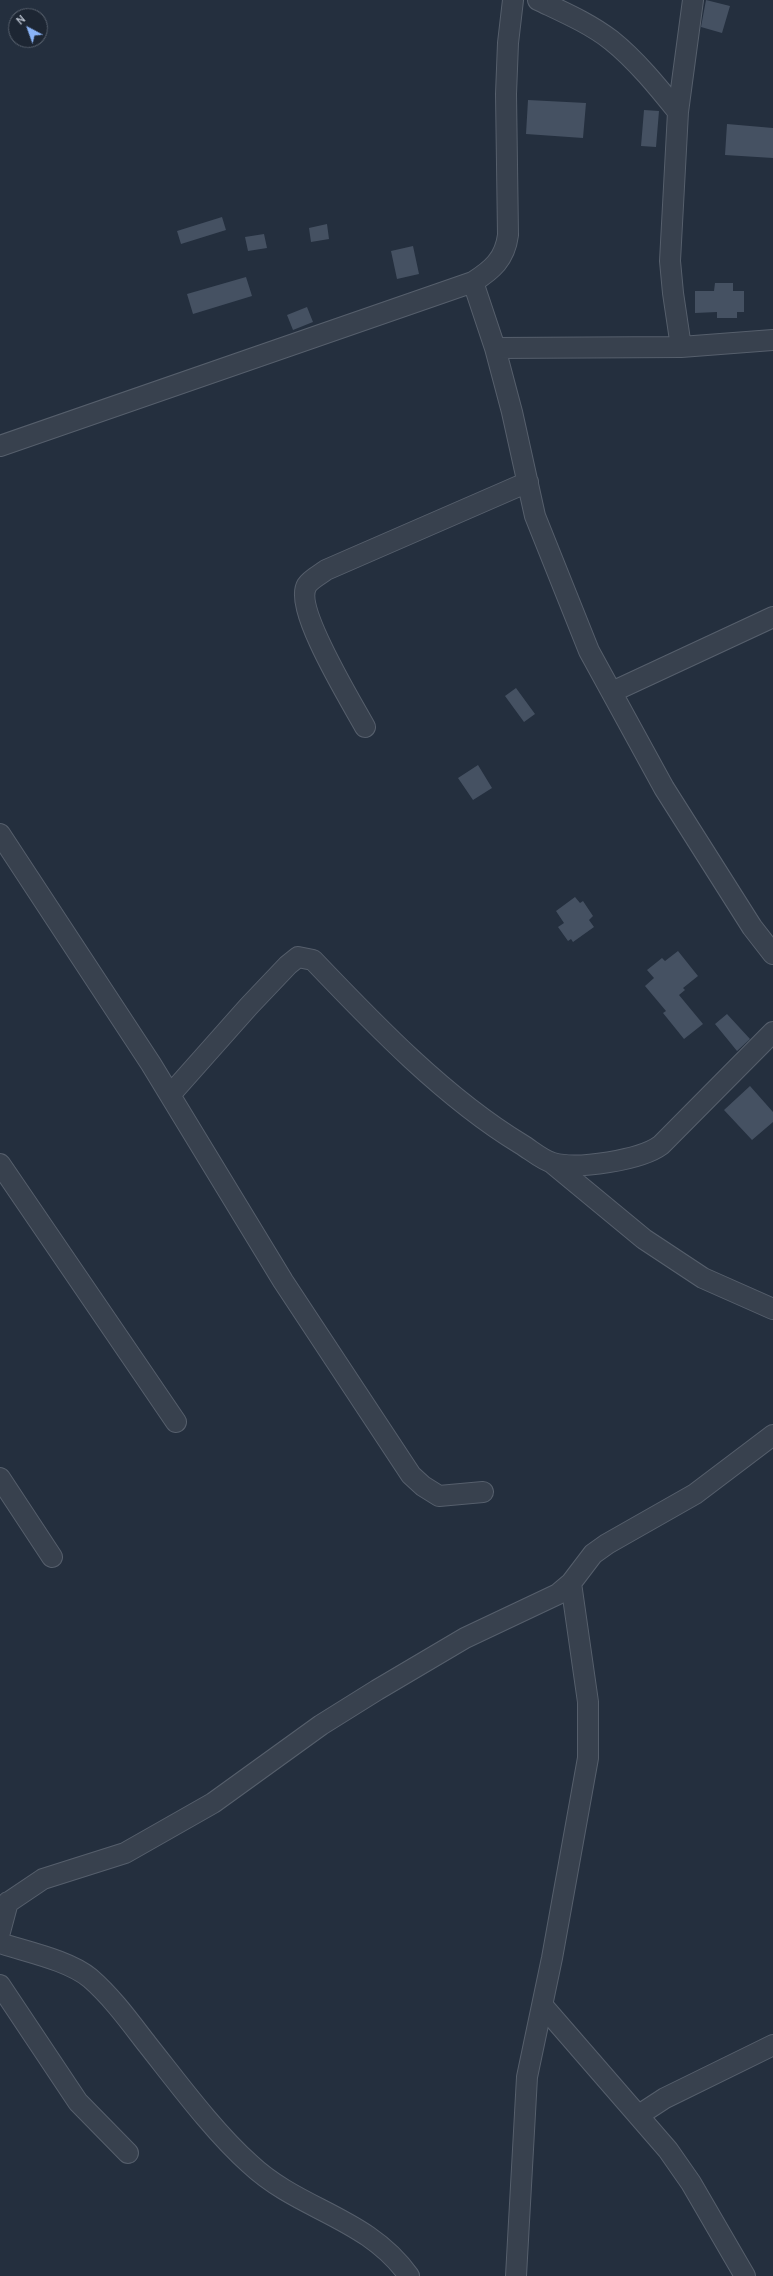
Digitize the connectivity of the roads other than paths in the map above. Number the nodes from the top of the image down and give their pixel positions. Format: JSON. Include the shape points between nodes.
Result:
{"nodes":[{"id":1,"x":513,"y":0,"type":"edge"},
{"id":2,"x":538,"y":0,"type":"edge"},
{"id":3,"x":693,"y":0,"type":"edge"},
{"id":4,"x":678,"y":112,"type":"junction"},
{"id":5,"x":473,"y":282,"type":"junction"},
{"id":6,"x":773,"y":340,"type":"edge"},
{"id":7,"x":681,"y":347,"type":"junction"},
{"id":8,"x":495,"y":348,"type":"junction"},
{"id":9,"x":0,"y":446,"type":"edge"},
{"id":10,"x":528,"y":482,"type":"junction"},
{"id":11,"x":773,"y":617,"type":"edge"},
{"id":12,"x":612,"y":692,"type":"junction"},
{"id":13,"x":365,"y":727,"type":"dead end"},
{"id":14,"x":0,"y":834,"type":"edge"},
{"id":15,"x":773,"y":954,"type":"edge"},
{"id":16,"x":773,"y":1032,"type":"edge"},
{"id":17,"x":170,"y":1095,"type":"junction"},
{"id":18,"x":552,"y":1163,"type":"junction"},
{"id":19,"x":0,"y":1164,"type":"edge"},
{"id":20,"x":773,"y":1309,"type":"edge"},
{"id":21,"x":176,"y":1422,"type":"dead end"},
{"id":22,"x":773,"y":1435,"type":"edge"},
{"id":23,"x":0,"y":1478,"type":"edge"},
{"id":24,"x":483,"y":1492,"type":"dead end"},
{"id":25,"x":52,"y":1556,"type":"dead end"},
{"id":26,"x":571,"y":1583,"type":"junction"},
{"id":27,"x":4,"y":1905,"type":"edge"},
{"id":28,"x":0,"y":1932,"type":"edge"},
{"id":29,"x":0,"y":1943,"type":"edge"},
{"id":30,"x":0,"y":1985,"type":"edge"},
{"id":31,"x":543,"y":2006,"type":"junction"},
{"id":32,"x":773,"y":2045,"type":"edge"},
{"id":33,"x":639,"y":2115,"type":"junction"},
{"id":34,"x":128,"y":2153,"type":"dead end"},
{"id":35,"x":409,"y":2276,"type":"edge"},
{"id":36,"x":516,"y":2276,"type":"edge"},
{"id":37,"x":745,"y":2276,"type":"edge"}],
"edges":[{"from":1,"to":5,"type":"street","via":[[506,94],[509,210],[506,249],[489,272]]},
{"from":2,"to":4,"type":"street","via":[[577,18],[611,40]]},
{"from":3,"to":4,"type":"street"},
{"from":4,"to":7,"type":"street","via":[[670,261],[672,293]]},
{"from":5,"to":8,"type":"street"},
{"from":5,"to":9,"type":"street"},
{"from":6,"to":7,"type":"street"},
{"from":7,"to":8,"type":"street"},
{"from":8,"to":10,"type":"street"},
{"from":10,"to":12,"type":"street","via":[[535,516],[586,644]]},
{"from":10,"to":13,"type":"street","via":[[326,570],[307,585],[304,599],[315,635]]},
{"from":11,"to":12,"type":"street"},
{"from":12,"to":15,"type":"street","via":[[664,788],[752,928]]},
{"from":14,"to":17,"type":"street"},
{"from":16,"to":18,"type":"street","via":[[652,1152],[586,1165]]},
{"from":17,"to":18,"type":"street","via":[[288,965],[298,957],[304,957],[313,960],[432,1077],[489,1125]]},
{"from":17,"to":24,"type":"street","via":[[283,1281],[411,1475],[438,1496]]},
{"from":18,"to":20,"type":"street","via":[[644,1239],[703,1278]]},
{"from":19,"to":21,"type":"street"},
{"from":22,"to":26,"type":"street","via":[[695,1494],[593,1554]]},
{"from":23,"to":25,"type":"street"},
{"from":26,"to":27,"type":"street","via":[[558,1594],[465,1638],[334,1717],[200,1811],[125,1853],[43,1879]]},
{"from":26,"to":31,"type":"street","via":[[588,1702],[588,1758]]},
{"from":27,"to":28,"type":"street"},
{"from":29,"to":35,"type":"street","via":[[62,1964],[89,1978],[118,2007],[175,2079],[249,2164],[276,2186],[371,2236],[397,2258]]},
{"from":30,"to":34,"type":"street","via":[[78,2102]]},
{"from":31,"to":33,"type":"street"},
{"from":31,"to":36,"type":"street","via":[[527,2077]]},
{"from":32,"to":33,"type":"street","via":[[665,2098]]},
{"from":33,"to":37,"type":"street","via":[[691,2183]]}]}
